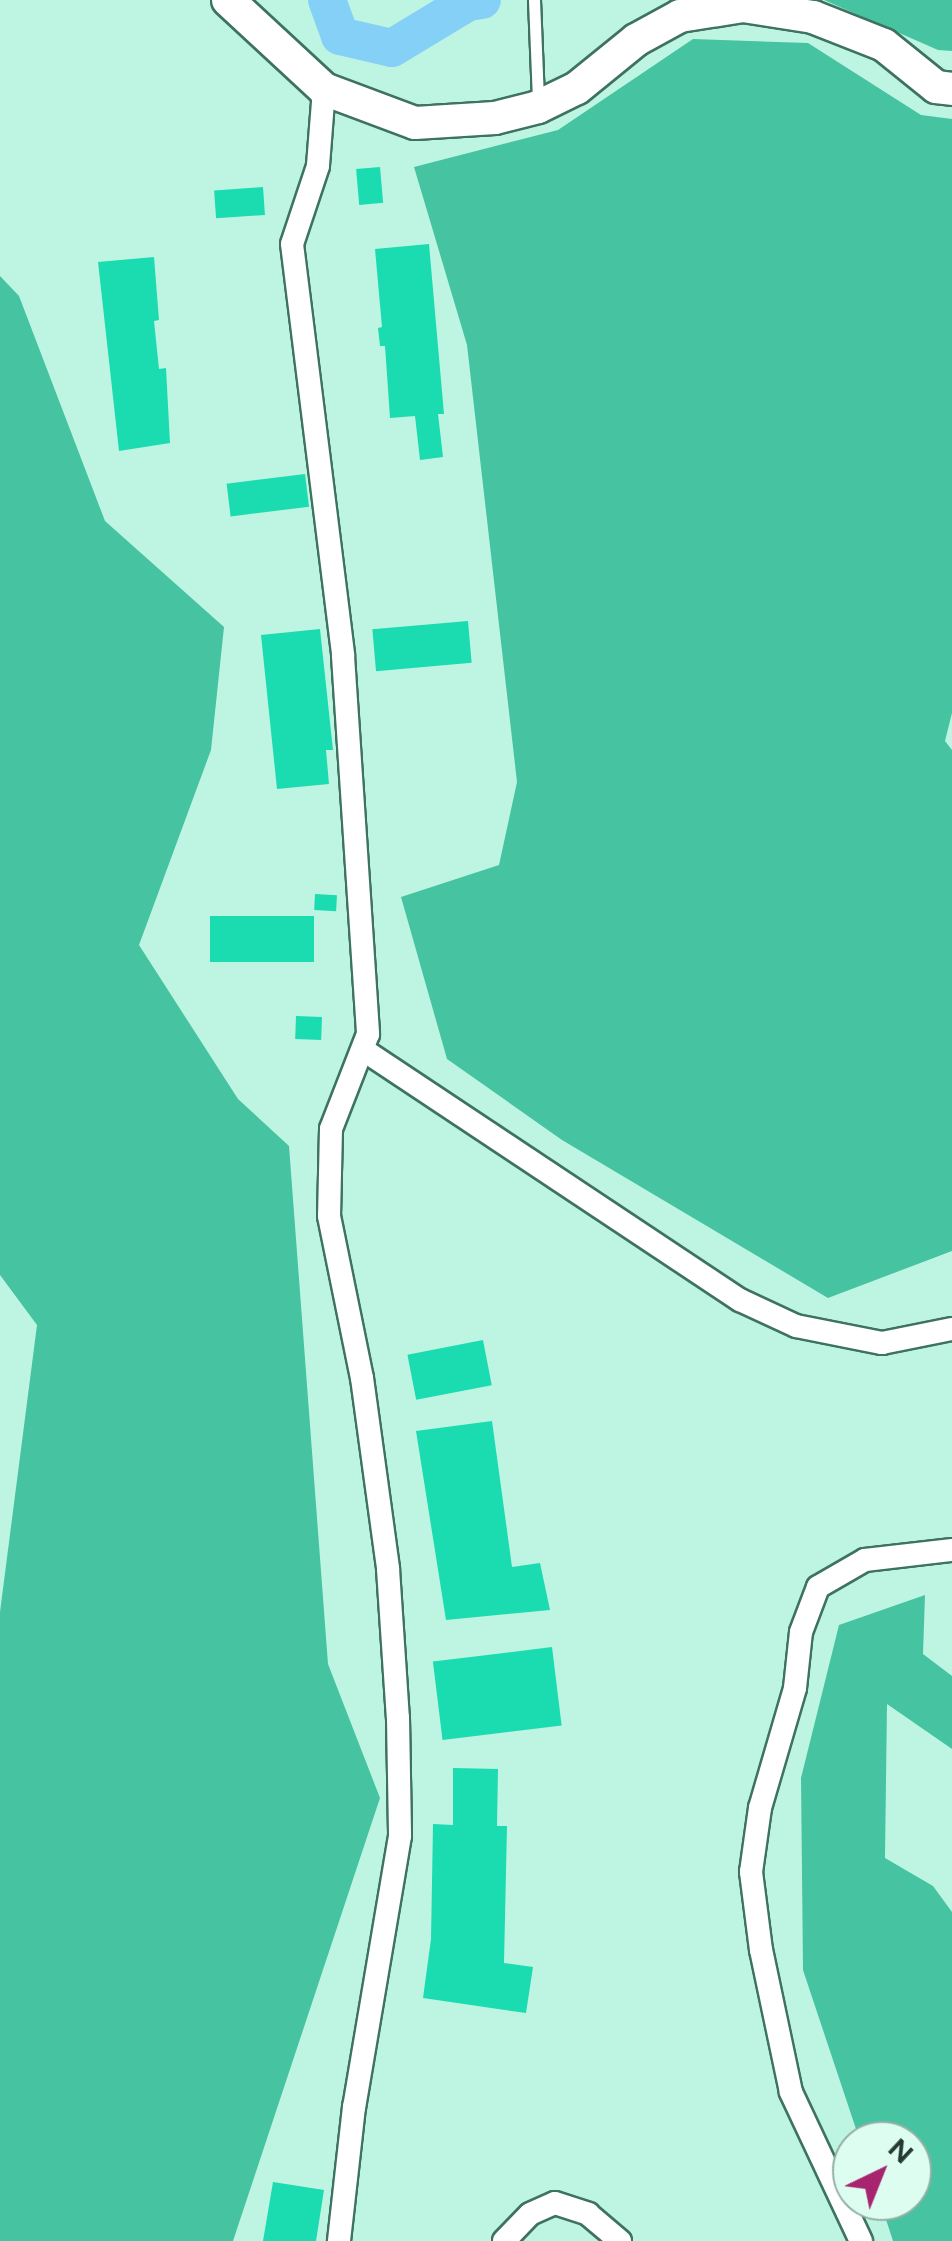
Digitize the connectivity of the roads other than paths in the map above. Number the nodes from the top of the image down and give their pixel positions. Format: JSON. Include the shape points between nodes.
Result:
{"nodes":[{"id":1,"x":228,"y":0,"type":"edge"},
{"id":2,"x":534,"y":0,"type":"edge"},
{"id":3,"x":952,"y":88,"type":"edge"},
{"id":4,"x":324,"y":89,"type":"junction"},
{"id":5,"x":538,"y":107,"type":"junction"},
{"id":6,"x":365,"y":1051,"type":"junction"},
{"id":7,"x":952,"y":1329,"type":"edge"},
{"id":8,"x":952,"y":1550,"type":"edge"},
{"id":9,"x":340,"y":2241,"type":"edge"},
{"id":10,"x":504,"y":2241,"type":"edge"},
{"id":11,"x":620,"y":2241,"type":"edge"},
{"id":12,"x":862,"y":2241,"type":"edge"}],
"edges":[{"from":1,"to":4,"type":"street"},
{"from":2,"to":5,"type":"lane"},
{"from":3,"to":5,"type":"street","via":[[936,87],[884,45],[813,18],[743,6],[680,16],[636,40],[577,88]]},
{"from":4,"to":5,"type":"street","via":[[415,124],[495,118]]},
{"from":4,"to":6,"type":"street","via":[[318,166],[292,244],[343,656]]},
{"from":6,"to":7,"type":"street","via":[[740,1300],[796,1326],[882,1343]]},
{"from":6,"to":9,"type":"street","via":[[332,1130],[329,1216],[362,1378],[388,1569],[400,1836],[354,2107]]},
{"from":8,"to":12,"type":"street","via":[[865,1560],[818,1587],[801,1632],[795,1688],[760,1808],[752,1872],[760,1950],[791,2092]]},
{"from":10,"to":11,"type":"street","via":[[530,2214],[555,2204],[588,2214]]}]}
